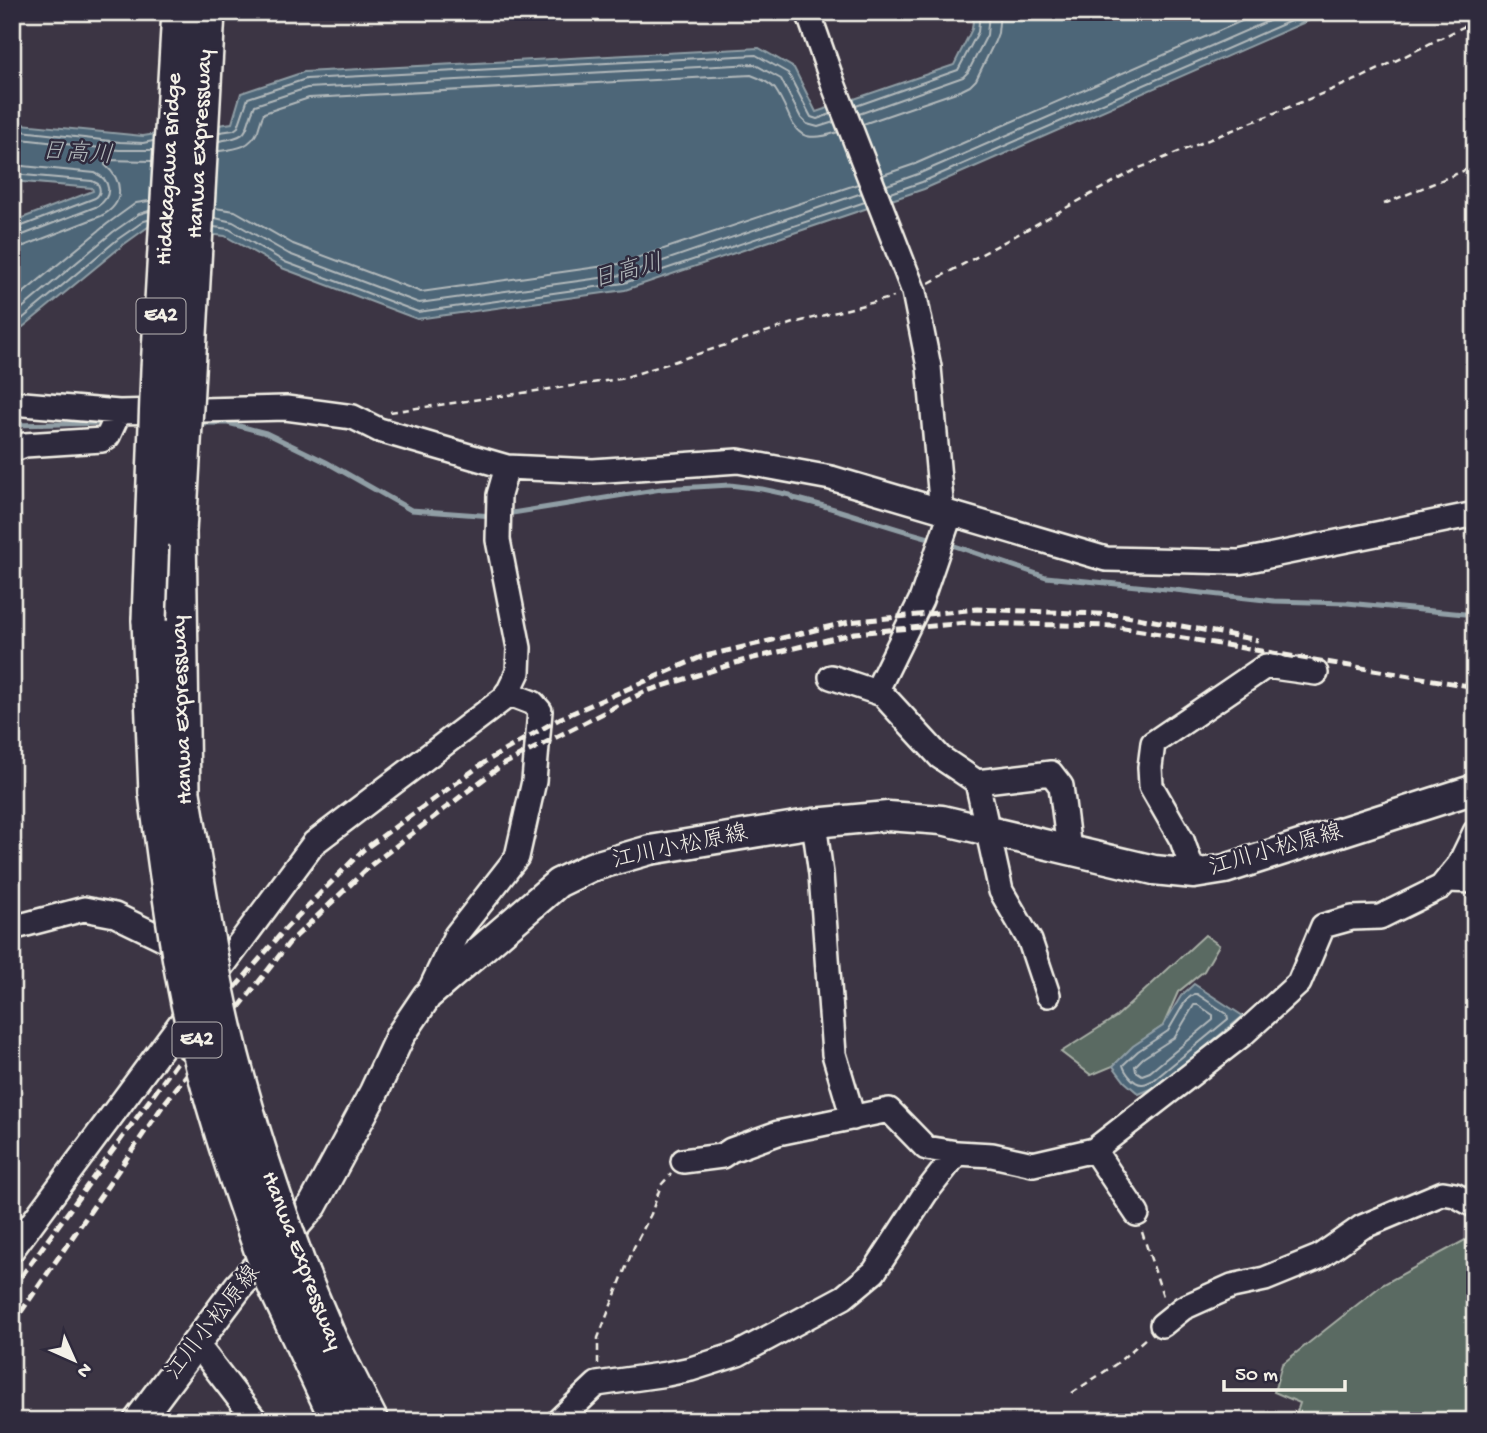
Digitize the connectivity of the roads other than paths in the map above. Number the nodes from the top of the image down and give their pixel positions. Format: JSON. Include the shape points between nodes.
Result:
{"nodes":[{"id":1,"x":179,"y":12,"type":"edge"},
{"id":2,"x":208,"y":12,"type":"edge"},
{"id":3,"x":808,"y":12,"type":"edge"},
{"id":4,"x":12,"y":403,"type":"edge"},
{"id":5,"x":119,"y":412,"type":"junction"},
{"id":6,"x":12,"y":450,"type":"edge"},
{"id":7,"x":507,"y":467,"type":"junction"},
{"id":8,"x":946,"y":513,"type":"junction"},
{"id":9,"x":1475,"y":514,"type":"edge"},
{"id":10,"x":149,"y":620,"type":"joint"},
{"id":11,"x":1316,"y":673,"type":"dead end"},
{"id":12,"x":831,"y":677,"type":"dead end"},
{"id":13,"x":876,"y":692,"type":"junction"},
{"id":14,"x":507,"y":693,"type":"junction"},
{"id":15,"x":977,"y":782,"type":"junction"},
{"id":16,"x":1475,"y":789,"type":"edge"},
{"id":17,"x":170,"y":793,"type":"junction"},
{"id":18,"x":814,"y":822,"type":"junction"},
{"id":19,"x":988,"y":830,"type":"junction"},
{"id":20,"x":1475,"y":832,"type":"edge"},
{"id":21,"x":1069,"y":850,"type":"junction"},
{"id":22,"x":1194,"y":874,"type":"junction"},
{"id":23,"x":1447,"y":880,"type":"junction"},
{"id":24,"x":1475,"y":881,"type":"edge"},
{"id":25,"x":12,"y":928,"type":"edge"},
{"id":26,"x":222,"y":968,"type":"junction"},
{"id":27,"x":1048,"y":995,"type":"dead end"},
{"id":28,"x":427,"y":996,"type":"junction"},
{"id":29,"x":853,"y":1118,"type":"junction"},
{"id":30,"x":1094,"y":1150,"type":"junction"},
{"id":31,"x":957,"y":1153,"type":"junction"},
{"id":32,"x":683,"y":1161,"type":"road end"},
{"id":33,"x":1475,"y":1206,"type":"edge"},
{"id":34,"x":1137,"y":1214,"type":"road end"},
{"id":35,"x":12,"y":1250,"type":"edge"},
{"id":36,"x":287,"y":1277,"type":"junction"},
{"id":37,"x":1166,"y":1322,"type":"road end"},
{"id":38,"x":196,"y":1343,"type":"junction"},
{"id":39,"x":138,"y":1421,"type":"edge"},
{"id":40,"x":256,"y":1421,"type":"edge"},
{"id":41,"x":338,"y":1421,"type":"edge"},
{"id":42,"x":370,"y":1421,"type":"edge"},
{"id":43,"x":558,"y":1421,"type":"edge"}],
"edges":[{"from":1,"to":10,"type":"highway","name":"Hidakagawa Bridge","number":"E42","bridge":true},
{"from":2,"to":17,"type":"highway","name":"Hanwa Expressway","number":"E42","bridge":true,"via":[[179,532]]},
{"from":3,"to":8,"type":"street","via":[[914,292],[929,367]]},
{"from":4,"to":5,"type":"street"},
{"from":5,"to":6,"type":"street","via":[[102,440],[25,445]]},
{"from":5,"to":7,"type":"street","via":[[286,408],[353,417]]},
{"from":7,"to":8,"type":"street","via":[[593,471],[738,461],[831,478]]},
{"from":7,"to":14,"type":"street","via":[[499,495],[498,540],[519,648],[518,672]]},
{"from":8,"to":9,"type":"street","via":[[1106,559],[1239,562]]},
{"from":8,"to":13,"type":"street","via":[[921,600]]},
{"from":10,"to":17,"type":"highway","name":"Hanwa Expressway","number":"E42"},
{"from":11,"to":22,"type":"street","via":[[1266,666],[1153,743],[1151,786],[1182,840]]},
{"from":12,"to":13,"type":"street"},
{"from":13,"to":15,"type":"street","via":[[940,757]]},
{"from":14,"to":26,"type":"street","via":[[314,843]]},
{"from":14,"to":28,"type":"street","via":[[540,710],[534,780],[517,857],[456,935]]},
{"from":15,"to":19,"type":"street"},
{"from":15,"to":21,"type":"street","via":[[1051,773],[1061,786]]},
{"from":16,"to":22,"type":"main road","name":"江川小松原線","via":[[1224,869]]},
{"from":17,"to":36,"type":"highway","name":"Hanwa Expressway","number":"E42","bridge":true,"via":[[164,859],[199,1048],[240,1192]]},
{"from":18,"to":19,"type":"main road","name":"江川小松原線","via":[[888,816],[942,820]]},
{"from":18,"to":28,"type":"main road","name":"江川小松原線","via":[[650,850],[591,867],[558,883]]},
{"from":18,"to":29,"type":"street","via":[[834,1054]]},
{"from":19,"to":21,"type":"main road","name":"江川小松原線"},
{"from":19,"to":27,"type":"street","via":[[1001,891],[1030,941]]},
{"from":20,"to":23,"type":"street"},
{"from":21,"to":22,"type":"main road","name":"江川小松原線","via":[[1154,870]]},
{"from":23,"to":24,"type":"street"},
{"from":23,"to":30,"type":"street","via":[[1380,917],[1323,926],[1299,984],[1242,1035]]},
{"from":25,"to":26,"type":"street","via":[[85,909],[116,915]]},
{"from":26,"to":35,"type":"street"},
{"from":28,"to":38,"type":"main road","name":"江川小松原線","via":[[400,1036],[313,1205],[239,1286]]},
{"from":29,"to":31,"type":"street","via":[[889,1110],[926,1148]]},
{"from":29,"to":32,"type":"street","via":[[778,1133],[722,1156]]},
{"from":30,"to":31,"type":"street","via":[[1033,1164]]},
{"from":30,"to":34,"type":"street"},
{"from":31,"to":43,"type":"street","via":[[874,1272],[844,1297],[738,1354],[691,1369],[597,1384]]},
{"from":33,"to":37,"type":"street","via":[[1443,1193],[1362,1227],[1319,1256],[1183,1308]]},
{"from":36,"to":41,"type":"highway","name":"Hanwa Expressway","number":"E42"},
{"from":36,"to":42,"type":"highway","name":"Hanwa Expressway","number":"E42","via":[[330,1340]]},
{"from":38,"to":39,"type":"main road","name":"江川小松原線"},
{"from":38,"to":40,"type":"street"}]}
